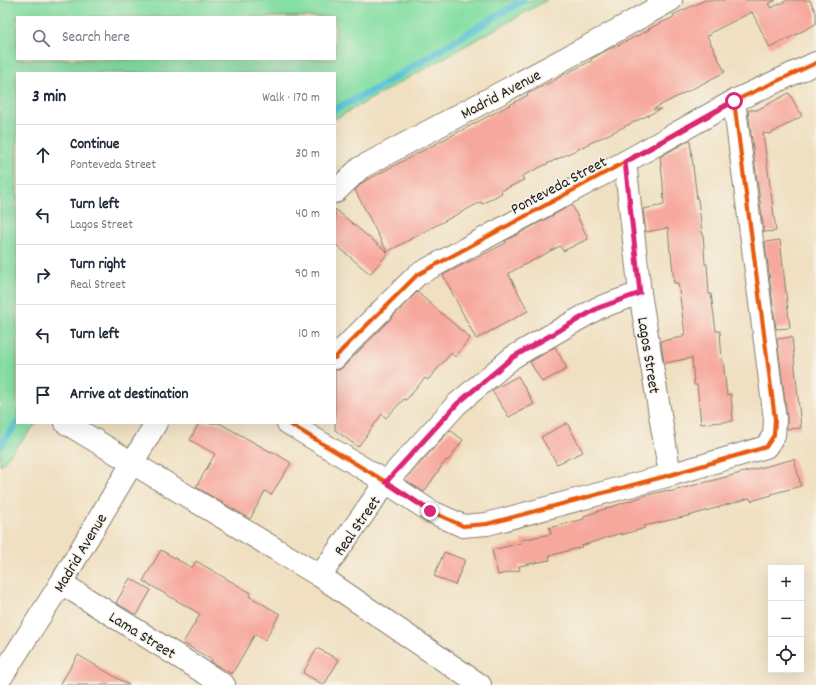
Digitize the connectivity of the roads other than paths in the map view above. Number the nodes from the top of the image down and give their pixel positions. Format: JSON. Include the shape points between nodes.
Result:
{"nodes":[{"id":1,"x":671,"y":0,"type":"edge"},
{"id":2,"x":816,"y":63,"type":"edge"},
{"id":3,"x":734,"y":101,"type":"junction"},
{"id":4,"x":625,"y":162,"type":"junction"},
{"id":5,"x":336,"y":191,"type":"edge"},
{"id":6,"x":640,"y":293,"type":"junction"},
{"id":7,"x":336,"y":357,"type":"edge"},
{"id":8,"x":68,"y":424,"type":"edge"},
{"id":9,"x":155,"y":424,"type":"edge"},
{"id":10,"x":290,"y":424,"type":"edge"},
{"id":11,"x":132,"y":464,"type":"junction"},
{"id":12,"x":670,"y":475,"type":"junction"},
{"id":13,"x":386,"y":482,"type":"junction"},
{"id":14,"x":320,"y":576,"type":"junction"},
{"id":15,"x":61,"y":583,"type":"junction"},
{"id":16,"x":0,"y":679,"type":"edge"},
{"id":17,"x":224,"y":685,"type":"edge"},
{"id":18,"x":480,"y":685,"type":"edge"}],
"edges":[{"from":1,"to":5,"type":"street","name":"Madrid Avenue","via":[[360,168]]},
{"from":2,"to":3,"type":"street","name":"Ponteveda Street"},
{"from":3,"to":4,"type":"street","name":"Ponteveda Street"},
{"from":3,"to":12,"type":"street","via":[[775,419],[774,435],[766,447]]},
{"from":4,"to":6,"type":"street","name":"Lagos Street"},
{"from":4,"to":7,"type":"street","name":"Ponteveda Street","via":[[417,275]]},
{"from":6,"to":12,"type":"street","name":"Lagos Street"},
{"from":6,"to":13,"type":"street","name":"Real Street","via":[[598,308],[513,357],[457,404]]},
{"from":8,"to":11,"type":"street"},
{"from":9,"to":11,"type":"street","name":"Madrid Avenue"},
{"from":10,"to":13,"type":"street"},
{"from":11,"to":14,"type":"street"},
{"from":11,"to":15,"type":"street","name":"Madrid Avenue"},
{"from":12,"to":13,"type":"street","via":[[487,524],[463,526],[430,511]]},
{"from":13,"to":14,"type":"street","name":"Real Street"},
{"from":14,"to":18,"type":"street"},
{"from":15,"to":16,"type":"street","name":"Madrid Avenue"},
{"from":15,"to":17,"type":"street","name":"Lama Street"}]}
